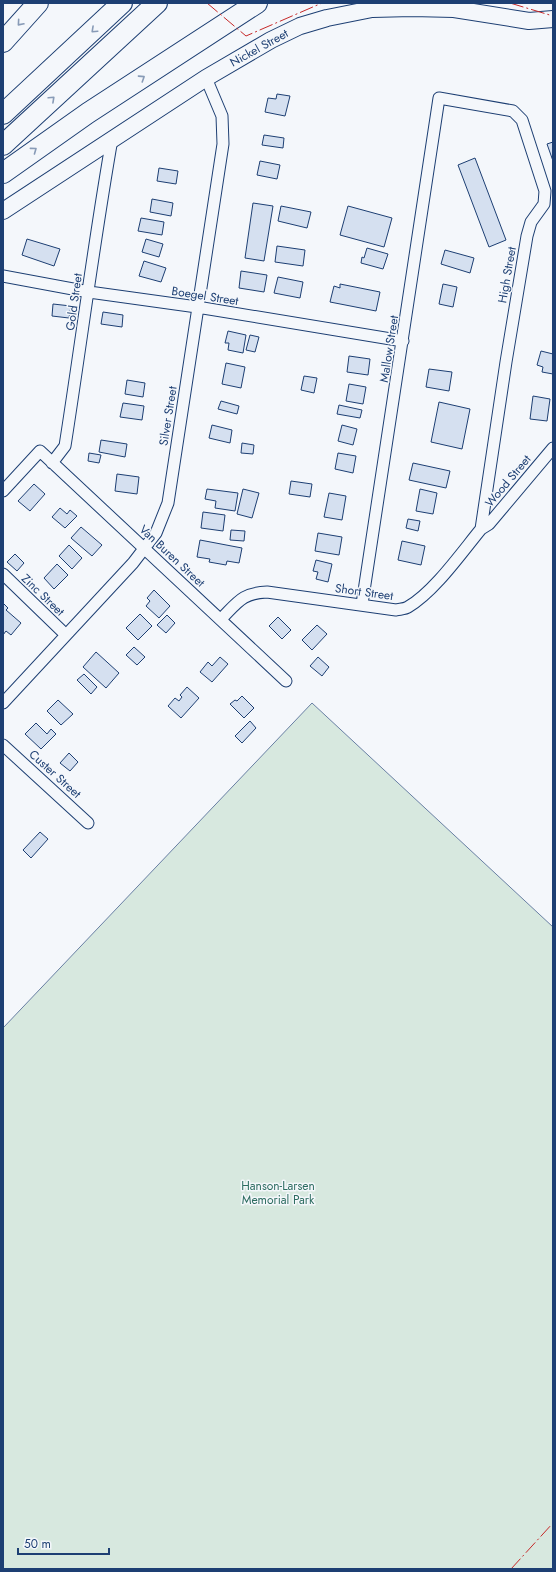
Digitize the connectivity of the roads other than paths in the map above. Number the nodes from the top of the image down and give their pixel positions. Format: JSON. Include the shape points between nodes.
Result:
{"nodes":[{"id":1,"x":38,"y":3,"type":"edge"},
{"id":2,"x":122,"y":3,"type":"edge"},
{"id":3,"x":157,"y":3,"type":"edge"},
{"id":4,"x":257,"y":3,"type":"edge"},
{"id":5,"x":553,"y":19,"type":"edge"},
{"id":6,"x":3,"y":42,"type":"edge"},
{"id":7,"x":206,"y":78,"type":"junction"},
{"id":8,"x":439,"y":98,"type":"joint"},
{"id":9,"x":3,"y":114,"type":"edge"},
{"id":10,"x":112,"y":139,"type":"junction"},
{"id":11,"x":3,"y":145,"type":"edge"},
{"id":12,"x":3,"y":173,"type":"edge"},
{"id":13,"x":3,"y":211,"type":"edge"},
{"id":14,"x":3,"y":276,"type":"edge"},
{"id":15,"x":89,"y":292,"type":"junction"},
{"id":16,"x":198,"y":307,"type":"junction"},
{"id":17,"x":403,"y":341,"type":"junction"},
{"id":18,"x":553,"y":448,"type":"edge"},
{"id":19,"x":52,"y":463,"type":"junction"},
{"id":20,"x":3,"y":491,"type":"edge"},
{"id":21,"x":480,"y":529,"type":"junction"},
{"id":22,"x":144,"y":548,"type":"junction"},
{"id":23,"x":3,"y":574,"type":"edge"},
{"id":24,"x":362,"y":604,"type":"junction"},
{"id":25,"x":221,"y":619,"type":"junction"},
{"id":26,"x":66,"y":635,"type":"junction"},
{"id":27,"x":286,"y":681,"type":"dead end"},
{"id":28,"x":3,"y":703,"type":"edge"},
{"id":29,"x":3,"y":745,"type":"edge"},
{"id":30,"x":88,"y":823,"type":"dead end"}],
"edges":[{"from":1,"to":6,"type":"highway","one_way":true},
{"from":2,"to":9,"type":"highway","one_way":true},
{"from":11,"to":3,"type":"highway","one_way":true},
{"from":12,"to":4,"type":"highway","one_way":true,"via":[[88,113]]},
{"from":5,"to":7,"type":"main road","name":"Nickel Street","via":[[529,21],[447,9],[372,9],[300,26]]},
{"from":7,"to":10,"type":"main road","name":"Nickel Street"},
{"from":7,"to":16,"type":"street","name":"Silver Street","via":[[222,116],[223,130]]},
{"from":8,"to":17,"type":"street","name":"Mallow Street"},
{"from":8,"to":21,"type":"street","name":"High Street","via":[[513,111],[522,120],[545,192],[544,204],[531,222],[527,236]]},
{"from":10,"to":13,"type":"main road","name":"Nickel Street"},
{"from":10,"to":15,"type":"street","name":"Gold Street"},
{"from":14,"to":15,"type":"street","name":"Boegel Street"},
{"from":15,"to":16,"type":"street","name":"Boegel Street"},
{"from":15,"to":19,"type":"street","name":"Gold Street","via":[[66,446]]},
{"from":16,"to":17,"type":"street","name":"Boegel Street"},
{"from":16,"to":22,"type":"street","name":"Silver Street","via":[[168,503],[156,533]]},
{"from":17,"to":24,"type":"street","name":"Mallow Street"},
{"from":18,"to":21,"type":"street","name":"Wood Street","via":[[489,524]]},
{"from":19,"to":20,"type":"street","name":"Van Buren Street","via":[[40,451]]},
{"from":19,"to":22,"type":"street","name":"Van Buren Street"},
{"from":21,"to":24,"type":"street","name":"Short Street","via":[[435,584],[407,607],[396,610]]},
{"from":22,"to":25,"type":"street","name":"Van Buren Street"},
{"from":22,"to":26,"type":"street","name":"Silver Street"},
{"from":23,"to":26,"type":"street","name":"Zinc Street"},
{"from":24,"to":25,"type":"street","name":"Short Street","via":[[256,592],[247,595]]},
{"from":25,"to":27,"type":"street","name":"Van Buren Street"},
{"from":26,"to":28,"type":"street","name":"Silver Street"},
{"from":29,"to":30,"type":"street","name":"Custer Street"}]}
